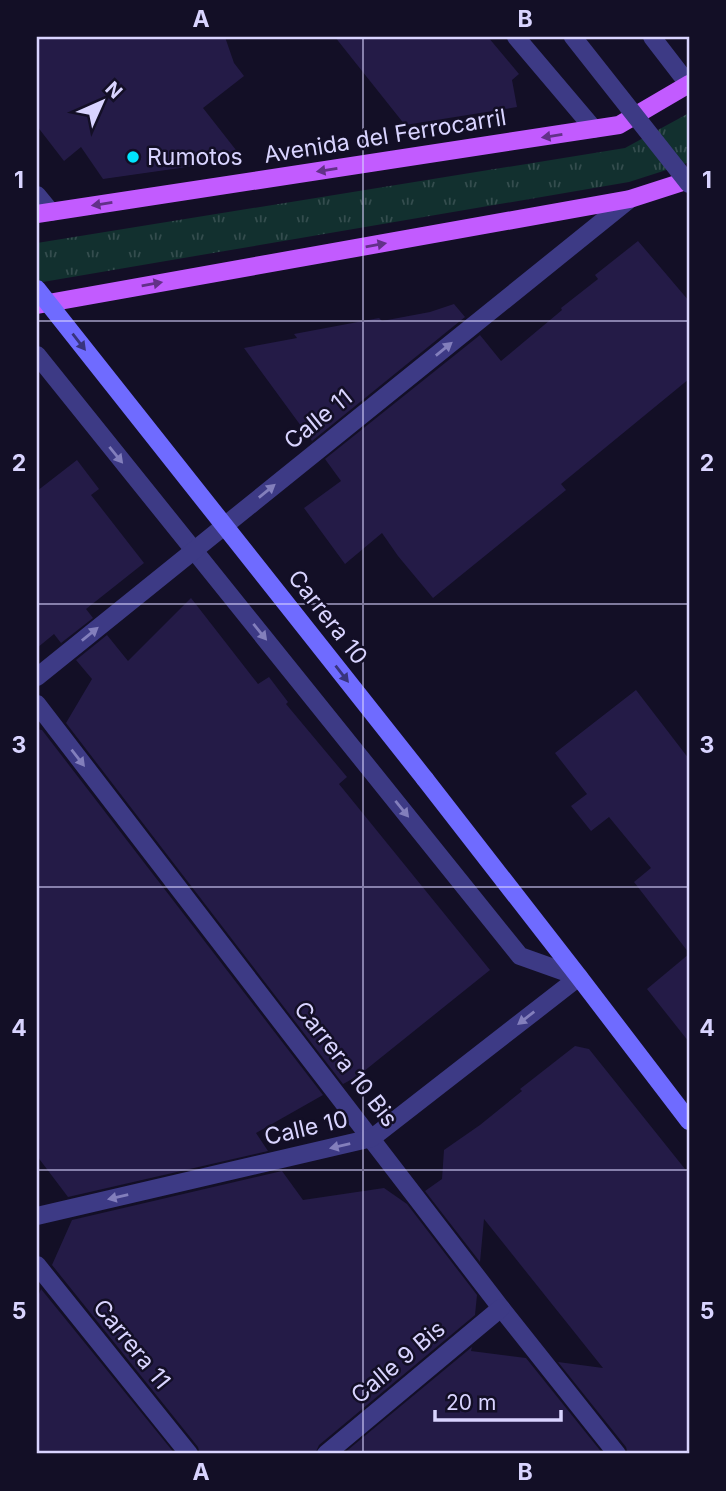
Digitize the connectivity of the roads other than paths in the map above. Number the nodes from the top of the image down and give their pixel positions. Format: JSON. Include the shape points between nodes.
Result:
{"nodes":[{"id":1,"x":516,"y":37,"type":"edge"},
{"id":2,"x":573,"y":37,"type":"edge"},
{"id":3,"x":652,"y":37,"type":"edge"},
{"id":4,"x":689,"y":85,"type":"edge"},
{"id":5,"x":594,"y":129,"type":"junction"},
{"id":6,"x":689,"y":182,"type":"edge"},
{"id":7,"x":37,"y":195,"type":"edge"},
{"id":8,"x":631,"y":199,"type":"junction"},
{"id":9,"x":44,"y":213,"type":"edge"},
{"id":10,"x":37,"y":289,"type":"edge"},
{"id":11,"x":37,"y":305,"type":"edge"},
{"id":12,"x":37,"y":355,"type":"edge"},
{"id":13,"x":194,"y":550,"type":"junction"},
{"id":14,"x":37,"y":677,"type":"edge"},
{"id":15,"x":37,"y":704,"type":"edge"},
{"id":16,"x":579,"y":976,"type":"junction"},
{"id":17,"x":689,"y":1121,"type":"edge"},
{"id":18,"x":372,"y":1138,"type":"junction"},
{"id":19,"x":37,"y":1216,"type":"edge"},
{"id":20,"x":37,"y":1265,"type":"edge"},
{"id":21,"x":501,"y":1308,"type":"junction"},
{"id":22,"x":189,"y":1454,"type":"edge"},
{"id":23,"x":326,"y":1454,"type":"edge"},
{"id":24,"x":617,"y":1454,"type":"edge"}],
"edges":[{"from":1,"to":5,"type":"street"},
{"from":2,"to":6,"type":"street","bridge":true},
{"from":3,"to":4,"type":"street"},
{"from":4,"to":5,"type":"main road","name":"Avenida del Ferrocarril","via":[[620,125]]},
{"from":5,"to":9,"type":"main road","name":"Avenida del Ferrocarril","one_way":true},
{"from":6,"to":8,"type":"main road"},
{"from":7,"to":9,"type":"street"},
{"from":11,"to":8,"type":"main road","one_way":true},
{"from":13,"to":8,"type":"street","name":"Calle 11","one_way":true},
{"from":10,"to":16,"type":"main road","name":"Carrera 10","one_way":true,"bridge":true},
{"from":12,"to":13,"type":"street","one_way":true},
{"from":14,"to":13,"type":"street","name":"Calle 11","one_way":true},
{"from":13,"to":16,"type":"street","one_way":true,"via":[[520,956]]},
{"from":15,"to":18,"type":"street","name":"Carrera 10 Bis","one_way":true},
{"from":16,"to":17,"type":"main road","name":"Carrera 10"},
{"from":16,"to":18,"type":"street","name":"Calle 10","one_way":true},
{"from":18,"to":19,"type":"street","name":"Calle 10","one_way":true},
{"from":18,"to":21,"type":"street","name":"Carrera 10 Bis"},
{"from":20,"to":22,"type":"street","name":"Carrera 11"},
{"from":21,"to":23,"type":"street","name":"Calle 9 Bis"},
{"from":21,"to":24,"type":"street","name":"Carrera 10 Bis"}]}
